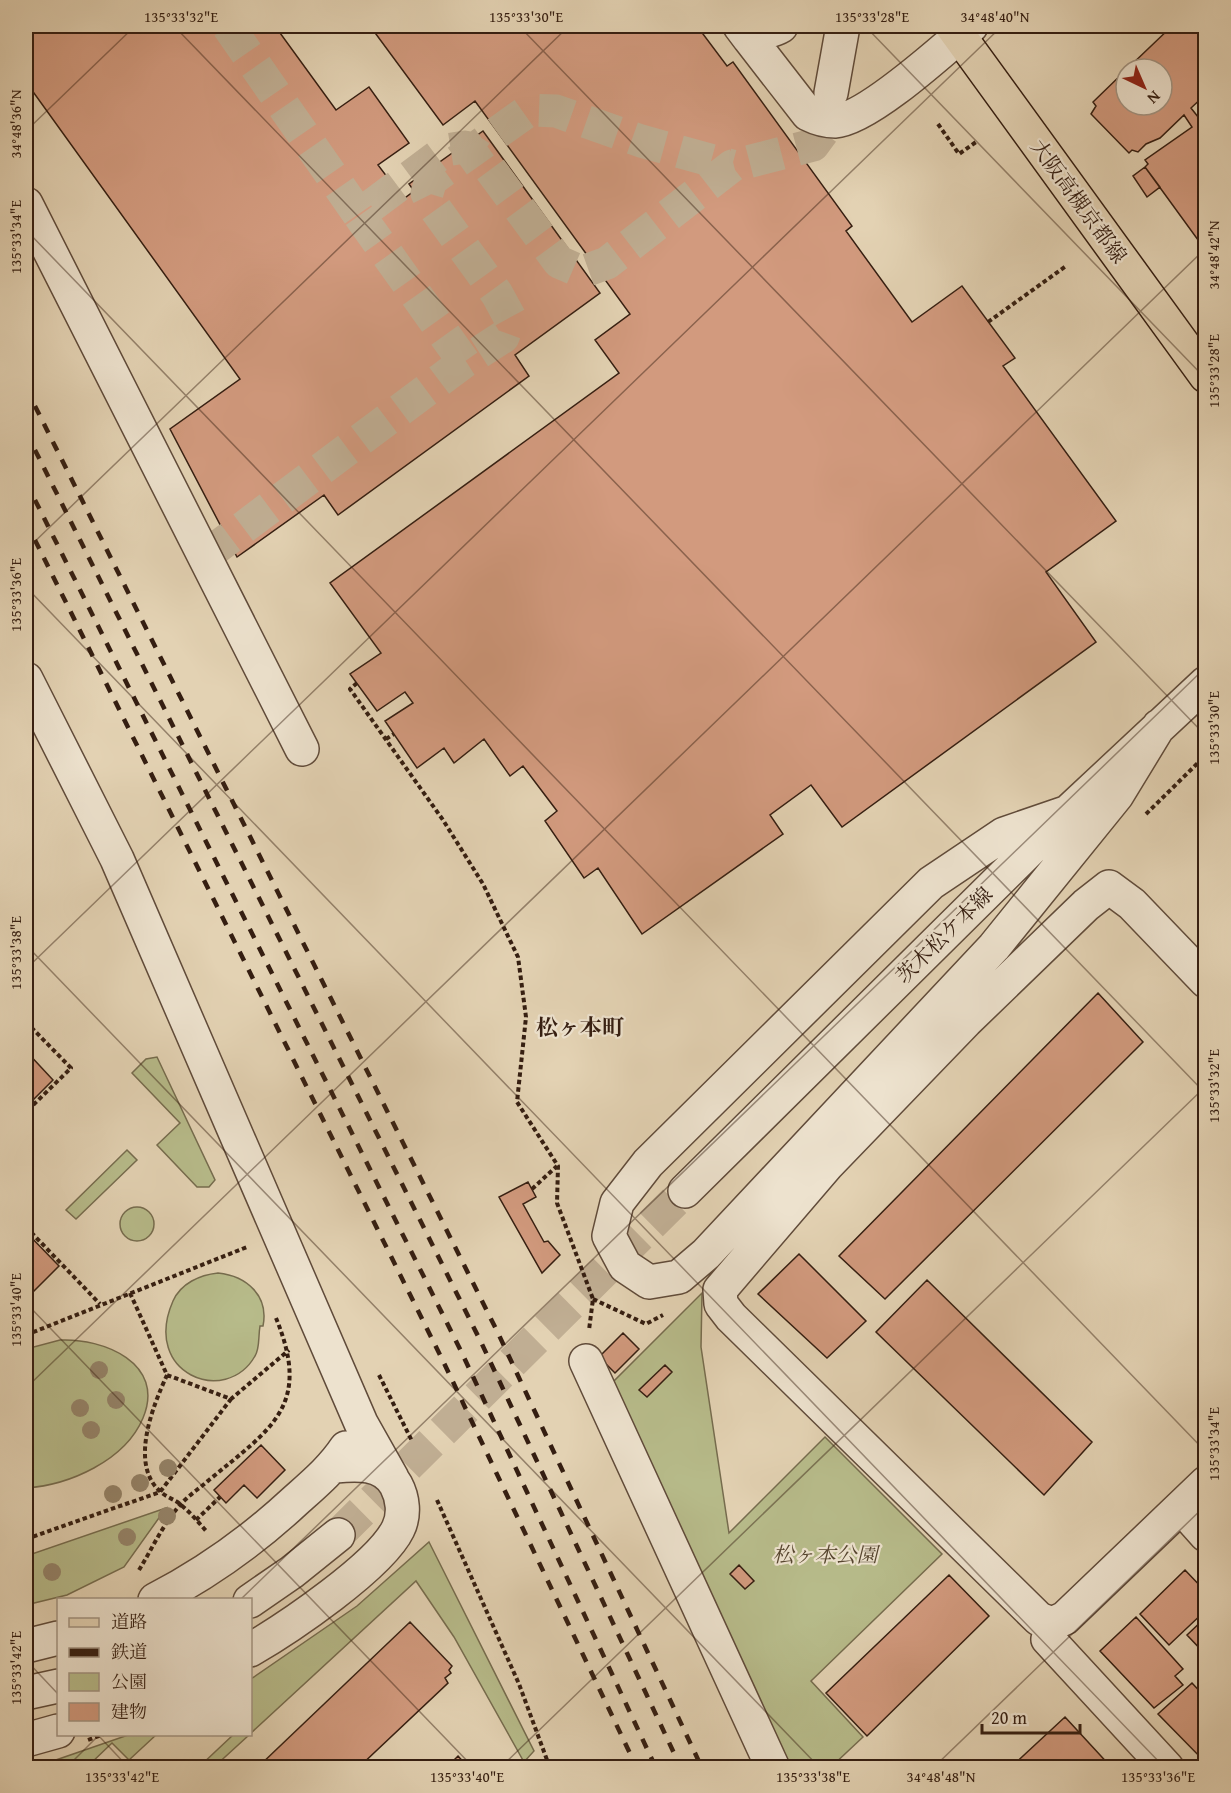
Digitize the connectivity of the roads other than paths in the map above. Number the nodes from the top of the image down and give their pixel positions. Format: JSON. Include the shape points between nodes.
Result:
{"nodes":[{"id":1,"x":780,"y":26,"type":"edge"},
{"id":2,"x":843,"y":26,"type":"edge"},
{"id":3,"x":961,"y":29,"type":"edge"},
{"id":4,"x":745,"y":32,"type":"edge"},
{"id":5,"x":831,"y":93,"type":"tunnel mouth"},
{"id":6,"x":26,"y":204,"type":"edge"},
{"id":7,"x":1206,"y":376,"type":"edge"},
{"id":8,"x":26,"y":679,"type":"edge"},
{"id":9,"x":1206,"y":683,"type":"edge"},
{"id":10,"x":1160,"y":726,"type":"junction"},
{"id":11,"x":302,"y":749,"type":"dead end"},
{"id":12,"x":1068,"y":812,"type":"junction"},
{"id":13,"x":1206,"y":981,"type":"edge"},
{"id":14,"x":686,"y":1191,"type":"tunnel mouth"},
{"id":15,"x":586,"y":1361,"type":"road end"},
{"id":16,"x":361,"y":1423,"type":"junction"},
{"id":17,"x":335,"y":1466,"type":"junction"},
{"id":18,"x":392,"y":1478,"type":"junction"},
{"id":19,"x":1206,"y":1483,"type":"edge"},
{"id":20,"x":1181,"y":1507,"type":"junction"},
{"id":21,"x":338,"y":1535,"type":"tunnel mouth"},
{"id":22,"x":1206,"y":1535,"type":"edge"},
{"id":23,"x":146,"y":1586,"type":"edge"},
{"id":24,"x":252,"y":1600,"type":"edge"},
{"id":25,"x":1052,"y":1624,"type":"junction"},
{"id":26,"x":57,"y":1638,"type":"edge"},
{"id":27,"x":26,"y":1646,"type":"edge"},
{"id":28,"x":252,"y":1649,"type":"edge"},
{"id":29,"x":57,"y":1686,"type":"edge"},
{"id":30,"x":26,"y":1693,"type":"edge"},
{"id":31,"x":57,"y":1731,"type":"edge"},
{"id":32,"x":26,"y":1740,"type":"edge"},
{"id":33,"x":773,"y":1767,"type":"edge"},
{"id":34,"x":1167,"y":1767,"type":"edge"}],
"edges":[{"from":1,"to":4,"type":"street","via":[[773,31]]},
{"from":2,"to":5,"type":"street"},
{"from":3,"to":4,"type":"street","via":[[922,68],[867,107],[836,121],[808,114]]},
{"from":3,"to":7,"type":"main road","name":"大阪高槻京都線"},
{"from":6,"to":11,"type":"street"},
{"from":8,"to":16,"type":"street","via":[[117,859]]},
{"from":9,"to":10,"type":"street","name":"茨木松ケ本線"},
{"from":10,"to":12,"type":"street","name":"茨木松ケ本線"},
{"from":10,"to":12,"type":"street","via":[[1117,795],[994,948],[706,1254],[679,1277],[649,1282],[625,1266],[609,1236],[617,1203],[648,1163],[931,883],[1004,834]]},
{"from":12,"to":14,"type":"street","name":"茨木松ケ本線"},
{"from":13,"to":25,"type":"street","via":[[1132,904],[1109,887],[957,1030],[827,1165],[720,1290],[721,1304],[731,1317],[1039,1619]]},
{"from":15,"to":33,"type":"street"},
{"from":16,"to":17,"type":"street"},
{"from":16,"to":18,"type":"street"},
{"from":17,"to":18,"type":"street","via":[[363,1464]]},
{"from":17,"to":23,"type":"street","via":[[213,1568]]},
{"from":18,"to":28,"type":"street","via":[[402,1502],[400,1526],[392,1539],[329,1597]]},
{"from":19,"to":20,"type":"street"},
{"from":20,"to":22,"type":"street"},
{"from":20,"to":25,"type":"street","via":[[1065,1618]]},
{"from":21,"to":24,"type":"street"},
{"from":25,"to":34,"type":"street","via":[[1048,1639]]},
{"from":26,"to":27,"type":"street"},
{"from":29,"to":30,"type":"street"},
{"from":31,"to":32,"type":"street"}]}
